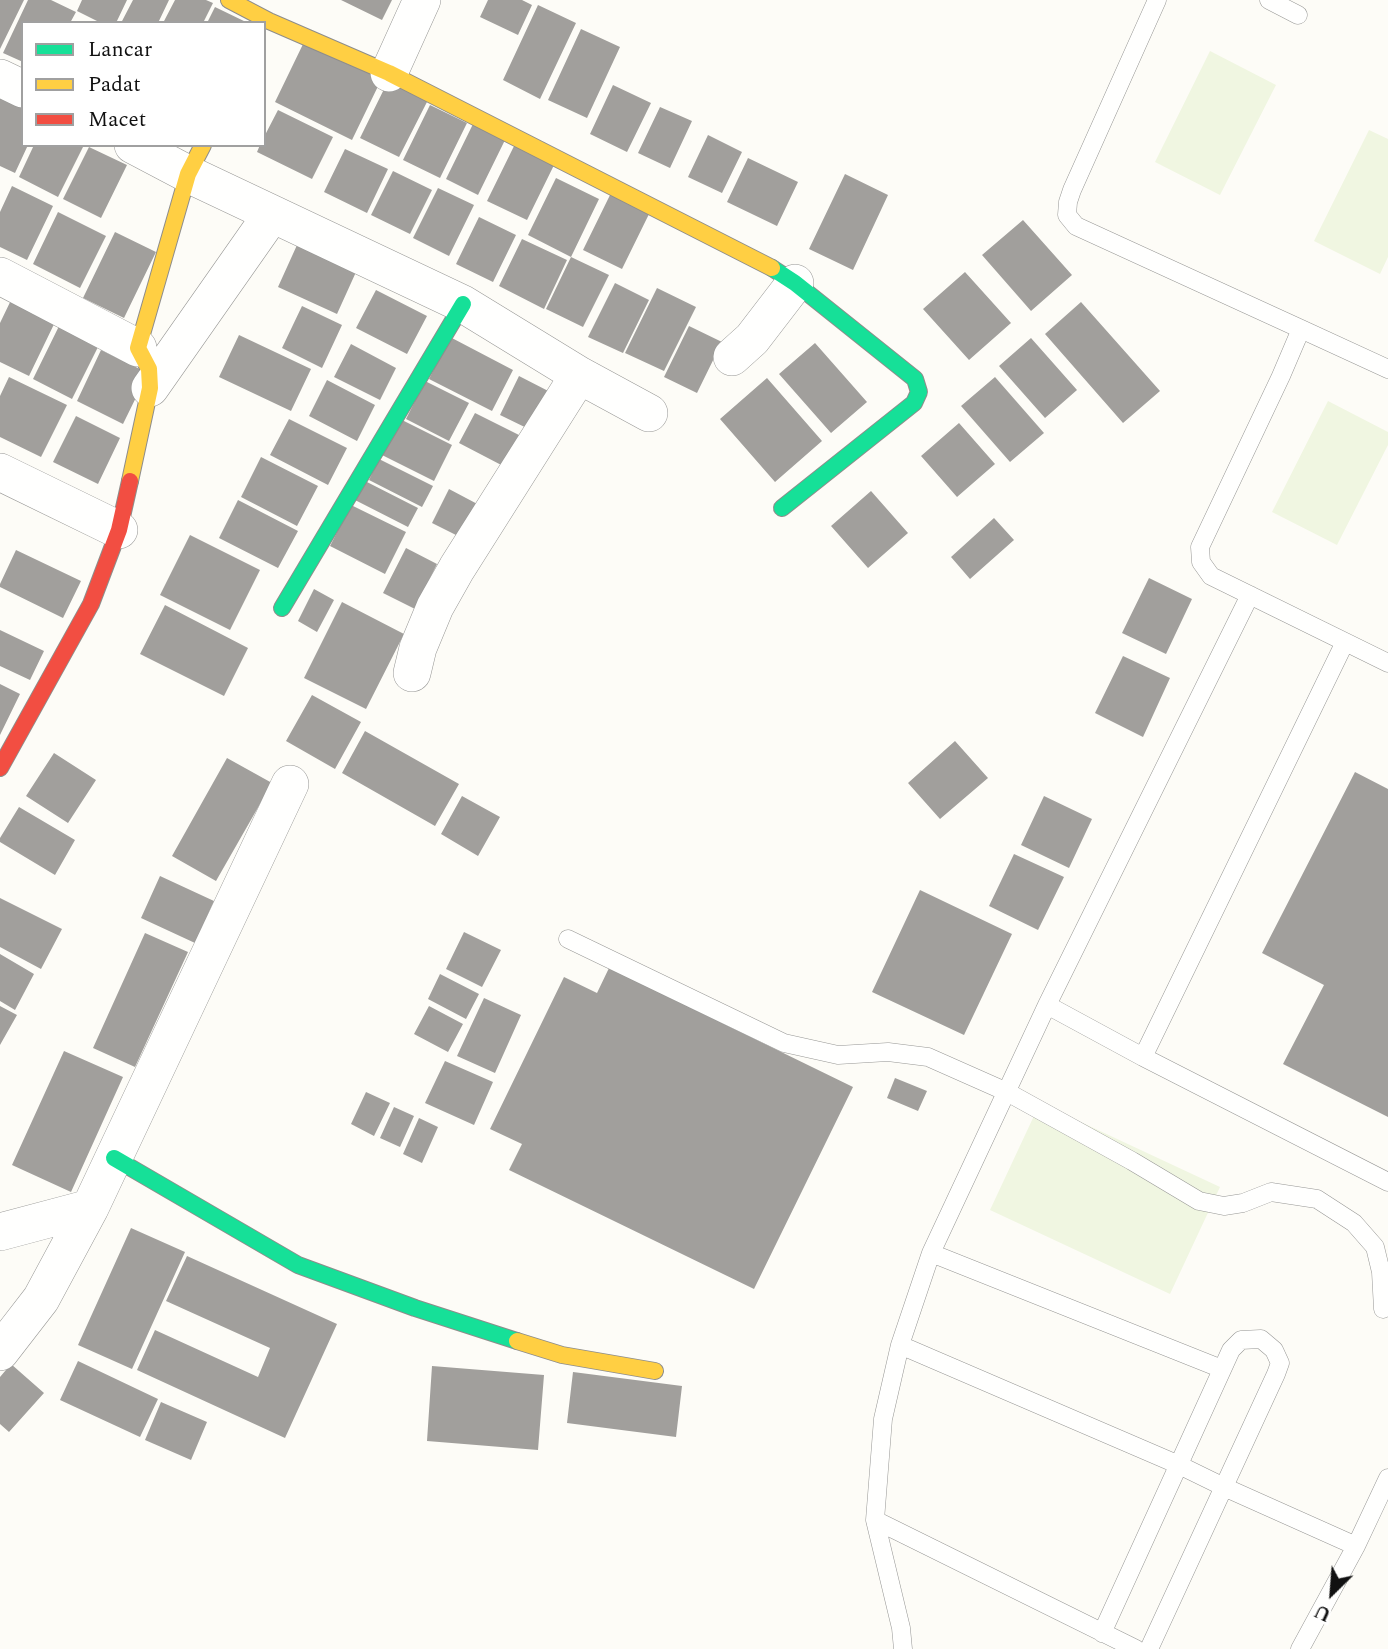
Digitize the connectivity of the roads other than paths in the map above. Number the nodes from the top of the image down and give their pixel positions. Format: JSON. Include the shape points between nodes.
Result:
{"nodes":[{"id":1,"x":229,"y":0,"type":"edge"},
{"id":2,"x":422,"y":0,"type":"edge"},
{"id":3,"x":1157,"y":0,"type":"edge"},
{"id":4,"x":1269,"y":0,"type":"edge"},
{"id":5,"x":1298,"y":15,"type":"dead end"},
{"id":6,"x":261,"y":21,"type":"edge"},
{"id":7,"x":267,"y":25,"type":"edge"},
{"id":8,"x":389,"y":73,"type":"junction"},
{"id":9,"x":0,"y":78,"type":"edge"},
{"id":10,"x":21,"y":88,"type":"edge"},
{"id":11,"x":142,"y":147,"type":"edge"},
{"id":12,"x":196,"y":159,"type":"edge"},
{"id":13,"x":272,"y":214,"type":"junction"},
{"id":14,"x":0,"y":276,"type":"edge"},
{"id":15,"x":795,"y":283,"type":"junction"},
{"id":16,"x":463,"y":304,"type":"junction"},
{"id":17,"x":1301,"y":329,"type":"junction"},
{"id":18,"x":138,"y":348,"type":"junction"},
{"id":19,"x":732,"y":357,"type":"dead end"},
{"id":20,"x":1388,"y":369,"type":"edge"},
{"id":21,"x":579,"y":375,"type":"junction"},
{"id":22,"x":150,"y":388,"type":"junction"},
{"id":23,"x":649,"y":413,"type":"dead end"},
{"id":24,"x":0,"y":472,"type":"edge"},
{"id":25,"x":782,"y":508,"type":"dead end"},
{"id":26,"x":119,"y":530,"type":"junction"},
{"id":27,"x":1250,"y":595,"type":"junction"},
{"id":28,"x":282,"y":608,"type":"dead end"},
{"id":29,"x":1345,"y":642,"type":"junction"},
{"id":30,"x":1388,"y":663,"type":"edge"},
{"id":31,"x":412,"y":673,"type":"dead end"},
{"id":32,"x":0,"y":768,"type":"edge"},
{"id":33,"x":290,"y":784,"type":"dead end"},
{"id":34,"x":568,"y":939,"type":"dead end"},
{"id":35,"x":1047,"y":1005,"type":"junction"},
{"id":36,"x":1143,"y":1057,"type":"junction"},
{"id":37,"x":1007,"y":1092,"type":"junction"},
{"id":38,"x":114,"y":1158,"type":"junction"},
{"id":39,"x":1388,"y":1182,"type":"edge"},
{"id":40,"x":90,"y":1208,"type":"junction"},
{"id":41,"x":0,"y":1232,"type":"edge"},
{"id":42,"x":931,"y":1253,"type":"junction"},
{"id":43,"x":1383,"y":1310,"type":"dead end"},
{"id":44,"x":900,"y":1345,"type":"junction"},
{"id":45,"x":0,"y":1352,"type":"edge"},
{"id":46,"x":1222,"y":1370,"type":"junction"},
{"id":47,"x":655,"y":1371,"type":"dead end"},
{"id":48,"x":1179,"y":1465,"type":"junction"},
{"id":49,"x":1388,"y":1478,"type":"edge"},
{"id":50,"x":1224,"y":1487,"type":"junction"},
{"id":51,"x":875,"y":1520,"type":"junction"},
{"id":52,"x":1356,"y":1546,"type":"junction"},
{"id":53,"x":1102,"y":1633,"type":"junction"},
{"id":54,"x":903,"y":1649,"type":"edge"},
{"id":55,"x":1136,"y":1649,"type":"edge"},
{"id":56,"x":1149,"y":1649,"type":"edge"},
{"id":57,"x":1300,"y":1649,"type":"edge"}],
"edges":[{"from":1,"to":6,"type":"street"},
{"from":2,"to":8,"type":"street"},
{"from":3,"to":17,"type":"lane","via":[[1072,190],[1067,215],[1076,226]]},
{"from":4,"to":5,"type":"lane"},
{"from":7,"to":8,"type":"street"},
{"from":8,"to":15,"type":"street"},
{"from":9,"to":10,"type":"street"},
{"from":11,"to":12,"type":"street"},
{"from":12,"to":13,"type":"street"},
{"from":12,"to":18,"type":"street"},
{"from":13,"to":16,"type":"street"},
{"from":13,"to":22,"type":"street"},
{"from":14,"to":18,"type":"street"},
{"from":15,"to":19,"type":"street","via":[[752,339]]},
{"from":15,"to":25,"type":"street","via":[[915,379],[919,392],[914,403]]},
{"from":16,"to":21,"type":"street"},
{"from":16,"to":28,"type":"street"},
{"from":17,"to":20,"type":"lane"},
{"from":17,"to":27,"type":"lane","via":[[1200,547],[1201,562],[1211,576]]},
{"from":18,"to":22,"type":"street","via":[[149,369]]},
{"from":21,"to":23,"type":"street"},
{"from":21,"to":31,"type":"street","via":[[435,607]]},
{"from":22,"to":26,"type":"street"},
{"from":24,"to":26,"type":"street"},
{"from":26,"to":32,"type":"street","via":[[91,604]]},
{"from":27,"to":29,"type":"lane"},
{"from":27,"to":35,"type":"lane"},
{"from":29,"to":30,"type":"lane"},
{"from":29,"to":36,"type":"lane"},
{"from":33,"to":38,"type":"street"},
{"from":34,"to":37,"type":"lane","via":[[785,1044],[838,1055],[888,1052],[928,1057]]},
{"from":35,"to":36,"type":"lane"},
{"from":35,"to":37,"type":"lane"},
{"from":36,"to":39,"type":"lane"},
{"from":37,"to":42,"type":"lane"},
{"from":37,"to":43,"type":"lane","via":[[1199,1201],[1224,1206],[1271,1192],[1317,1199],[1354,1223],[1375,1247]]},
{"from":38,"to":40,"type":"street"},
{"from":38,"to":47,"type":"street","via":[[298,1265],[562,1355]]},
{"from":40,"to":41,"type":"street"},
{"from":40,"to":45,"type":"street","via":[[41,1299]]},
{"from":42,"to":44,"type":"lane"},
{"from":42,"to":46,"type":"lane"},
{"from":44,"to":48,"type":"lane"},
{"from":44,"to":51,"type":"lane","via":[[883,1419]]},
{"from":46,"to":48,"type":"lane"},
{"from":46,"to":50,"type":"lane","via":[[1241,1340],[1261,1339],[1280,1363]]},
{"from":48,"to":50,"type":"lane"},
{"from":48,"to":53,"type":"lane"},
{"from":49,"to":52,"type":"lane"},
{"from":50,"to":52,"type":"lane"},
{"from":50,"to":56,"type":"lane"},
{"from":51,"to":53,"type":"lane"},
{"from":51,"to":54,"type":"lane"},
{"from":52,"to":57,"type":"lane"},
{"from":53,"to":55,"type":"lane"}]}
